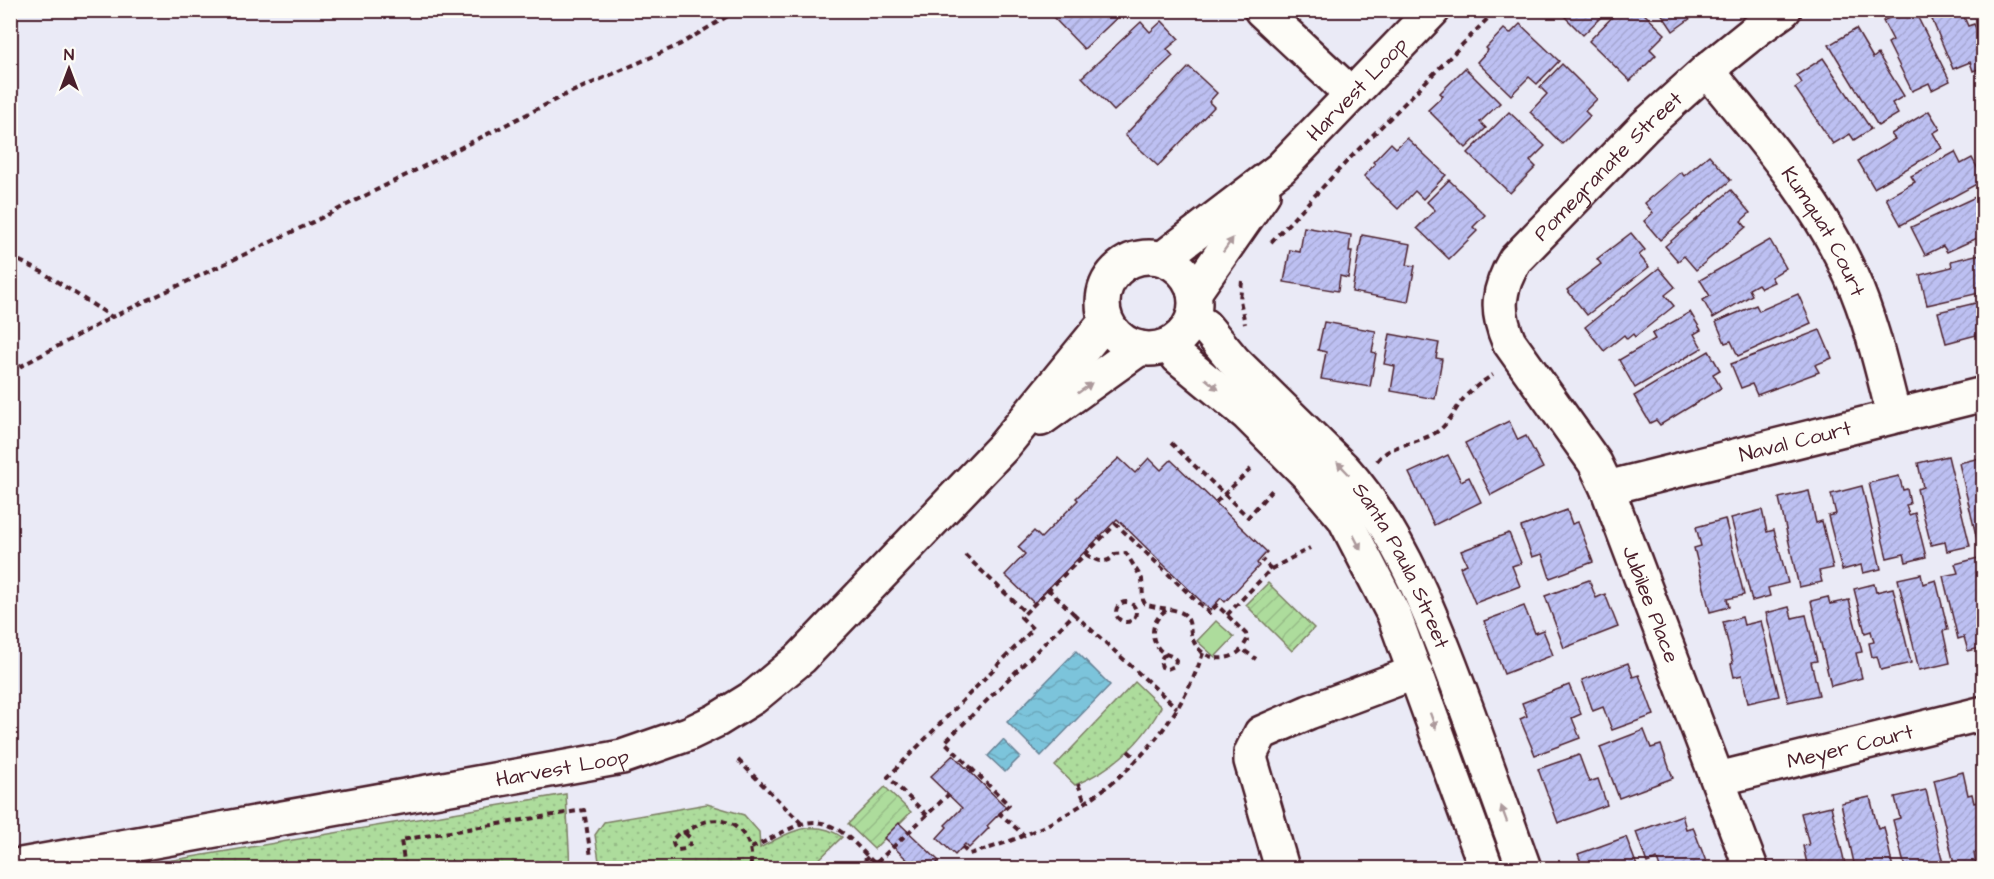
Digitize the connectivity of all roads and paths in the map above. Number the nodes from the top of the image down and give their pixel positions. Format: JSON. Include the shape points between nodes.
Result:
{"nodes":[{"id":1,"x":18,"y":10,"type":"edge"},
{"id":2,"x":738,"y":10,"type":"edge"},
{"id":3,"x":1261,"y":10,"type":"edge"},
{"id":4,"x":1433,"y":10,"type":"edge"},
{"id":5,"x":1496,"y":10,"type":"edge"},
{"id":6,"x":1784,"y":10,"type":"edge"},
{"id":7,"x":10,"y":15,"type":"edge"},
{"id":8,"x":1707,"y":70,"type":"junction"},
{"id":9,"x":1352,"y":95,"type":"junction"},
{"id":10,"x":1281,"y":168,"type":"junction"},
{"id":11,"x":1267,"y":246,"type":"dead end"},
{"id":12,"x":10,"y":256,"type":"edge"},
{"id":13,"x":1163,"y":258,"type":"junction"},
{"id":14,"x":1243,"y":275,"type":"dead end"},
{"id":15,"x":1194,"y":305,"type":"junction"},
{"id":16,"x":112,"y":317,"type":"junction"},
{"id":17,"x":1106,"y":321,"type":"junction"},
{"id":18,"x":1250,"y":332,"type":"dead end"},
{"id":19,"x":1154,"y":346,"type":"junction"},
{"id":20,"x":1509,"y":364,"type":"junction"},
{"id":21,"x":10,"y":372,"type":"edge"},
{"id":22,"x":1983,"y":394,"type":"edge"},
{"id":23,"x":1894,"y":416,"type":"junction"},
{"id":24,"x":1171,"y":443,"type":"dead end"},
{"id":25,"x":1003,"y":447,"type":"junction"},
{"id":26,"x":1371,"y":454,"type":"dead end"},
{"id":27,"x":1377,"y":462,"type":"junction"},
{"id":28,"x":1252,"y":468,"type":"dead end"},
{"id":29,"x":1382,"y":468,"type":"dead end"},
{"id":30,"x":1274,"y":488,"type":"dead end"},
{"id":31,"x":1607,"y":488,"type":"junction"},
{"id":32,"x":1223,"y":495,"type":"junction"},
{"id":33,"x":1216,"y":502,"type":"dead end"},
{"id":34,"x":1310,"y":548,"type":"dead end"},
{"id":35,"x":1086,"y":554,"type":"junction"},
{"id":36,"x":965,"y":555,"type":"dead end"},
{"id":37,"x":1262,"y":560,"type":"dead end"},
{"id":38,"x":1271,"y":569,"type":"junction"},
{"id":39,"x":1049,"y":590,"type":"junction"},
{"id":40,"x":1143,"y":600,"type":"junction"},
{"id":41,"x":1134,"y":606,"type":"junction"},
{"id":42,"x":1167,"y":609,"type":"junction"},
{"id":43,"x":1026,"y":613,"type":"junction"},
{"id":44,"x":1074,"y":614,"type":"junction"},
{"id":45,"x":1227,"y":615,"type":"junction"},
{"id":46,"x":1242,"y":649,"type":"junction"},
{"id":47,"x":1203,"y":652,"type":"junction"},
{"id":48,"x":1168,"y":654,"type":"junction"},
{"id":49,"x":1256,"y":659,"type":"dead end"},
{"id":50,"x":1416,"y":672,"type":"junction"},
{"id":51,"x":1177,"y":708,"type":"junction"},
{"id":52,"x":1983,"y":713,"type":"edge"},
{"id":53,"x":1128,"y":751,"type":"dead end"},
{"id":54,"x":1137,"y":759,"type":"junction"},
{"id":55,"x":738,"y":760,"type":"dead end"},
{"id":56,"x":1718,"y":779,"type":"junction"},
{"id":57,"x":1078,"y":784,"type":"dead end"},
{"id":58,"x":948,"y":795,"type":"dead end"},
{"id":59,"x":1085,"y":802,"type":"junction"},
{"id":60,"x":927,"y":815,"type":"junction"},
{"id":61,"x":802,"y":824,"type":"junction"},
{"id":62,"x":685,"y":833,"type":"junction"},
{"id":63,"x":1024,"y":835,"type":"junction"},
{"id":64,"x":962,"y":847,"type":"dead end"},
{"id":65,"x":751,"y":848,"type":"junction"},
{"id":66,"x":591,"y":857,"type":"dead end"},
{"id":67,"x":868,"y":857,"type":"junction"},
{"id":68,"x":1274,"y":866,"type":"edge"},
{"id":69,"x":10,"y":867,"type":"edge"},
{"id":70,"x":405,"y":868,"type":"edge"},
{"id":71,"x":750,"y":868,"type":"edge"},
{"id":72,"x":857,"y":868,"type":"edge"},
{"id":73,"x":1486,"y":868,"type":"edge"},
{"id":74,"x":1524,"y":868,"type":"edge"},
{"id":75,"x":1751,"y":868,"type":"edge"}],
"edges":[{"from":1,"to":7,"type":"path"},
{"from":2,"to":16,"type":"path","via":[[679,45],[567,94]]},
{"from":3,"to":9,"type":"street"},
{"from":4,"to":9,"type":"street","name":"Harvest Loop"},
{"from":5,"to":11,"type":"path"},
{"from":6,"to":8,"type":"street","name":"Pomegranate Street"},
{"from":8,"to":20,"type":"street","name":"Pomegranate Street","via":[[1645,126],[1515,260],[1506,275],[1500,303]]},
{"from":8,"to":23,"type":"street","name":"Kumquat Court","via":[[1786,169],[1833,239],[1866,312]]},
{"from":9,"to":10,"type":"street","name":"Harvest Loop"},
{"from":10,"to":13,"type":"street","name":"Harvest Loop"},
{"from":15,"to":10,"type":"street","name":"Harvest Loop","one_way":true},
{"from":12,"to":16,"type":"path"},
{"from":13,"to":15,"type":"street","via":[[1186,274]]},
{"from":13,"to":17,"type":"street","via":[[1139,257],[1118,269],[1104,289]]},
{"from":14,"to":18,"type":"path","via":[[1240,300]]},
{"from":15,"to":19,"type":"street","via":[[1186,331]]},
{"from":74,"to":15,"type":"street","name":"Santa Paula Street","one_way":true,"via":[[1441,640],[1375,508],[1343,468],[1234,361],[1205,326]]},
{"from":16,"to":21,"type":"path"},
{"from":17,"to":19,"type":"street","via":[[1128,344]]},
{"from":17,"to":25,"type":"street","name":"Harvest Loop"},
{"from":25,"to":19,"type":"street","name":"Harvest Loop","one_way":true},
{"from":19,"to":50,"type":"street","name":"Santa Paula Street","one_way":true,"via":[[1178,357],[1262,429],[1344,518],[1394,615]]},
{"from":20,"to":27,"type":"path","via":[[1473,389],[1438,432],[1399,446]]},
{"from":20,"to":31,"type":"street","name":"Jubilee Place","via":[[1595,463]]},
{"from":22,"to":23,"type":"street","name":"Naval Court"},
{"from":23,"to":31,"type":"street","name":"Naval Court"},
{"from":24,"to":32,"type":"path"},
{"from":25,"to":69,"type":"street","name":"Harvest Loop","via":[[801,658],[754,697],[688,734],[622,757]]},
{"from":26,"to":27,"type":"path"},
{"from":27,"to":29,"type":"path"},
{"from":28,"to":32,"type":"path"},
{"from":30,"to":32,"type":"path","via":[[1248,517]]},
{"from":31,"to":56,"type":"street","name":"Jubilee Place"},
{"from":32,"to":33,"type":"path"},
{"from":34,"to":38,"type":"path"},
{"from":35,"to":39,"type":"path"},
{"from":35,"to":40,"type":"path","via":[[1105,562],[1114,554],[1126,553],[1142,579]]},
{"from":35,"to":45,"type":"path","via":[[1116,524],[1209,613],[1217,605]]},
{"from":36,"to":43,"type":"path"},
{"from":37,"to":38,"type":"path"},
{"from":38,"to":45,"type":"path"},
{"from":39,"to":43,"type":"path"},
{"from":39,"to":44,"type":"path"},
{"from":40,"to":41,"type":"path"},
{"from":40,"to":42,"type":"path","via":[[1150,606]]},
{"from":41,"to":41,"type":"path","via":[[1131,620],[1117,616],[1119,604],[1129,602]]},
{"from":42,"to":47,"type":"path","via":[[1179,610],[1188,618],[1192,638]]},
{"from":42,"to":48,"type":"path","via":[[1156,620],[1153,635],[1160,649]]},
{"from":43,"to":60,"type":"path","via":[[1021,618],[1033,629],[888,777]]},
{"from":44,"to":51,"type":"path"},
{"from":44,"to":63,"type":"path","via":[[945,742],[1009,805],[1000,814]]},
{"from":45,"to":46,"type":"path","via":[[1246,634]]},
{"from":46,"to":47,"type":"path","via":[[1226,658]]},
{"from":46,"to":49,"type":"path"},
{"from":47,"to":51,"type":"path"},
{"from":48,"to":48,"type":"path","via":[[1176,663],[1167,669],[1160,661]]},
{"from":50,"to":68,"type":"street","via":[[1261,733],[1251,760]]},
{"from":50,"to":73,"type":"street","name":"Santa Paula Street","one_way":true},
{"from":51,"to":54,"type":"path","via":[[1159,736]]},
{"from":52,"to":56,"type":"street","name":"Meyer Court"},
{"from":53,"to":54,"type":"path"},
{"from":54,"to":59,"type":"path","via":[[1110,786]]},
{"from":55,"to":61,"type":"path"},
{"from":56,"to":75,"type":"street","name":"Jubilee Place"},
{"from":57,"to":59,"type":"path"},
{"from":58,"to":60,"type":"path"},
{"from":59,"to":63,"type":"path"},
{"from":60,"to":67,"type":"path","via":[[875,864]]},
{"from":61,"to":65,"type":"path"},
{"from":61,"to":67,"type":"path","via":[[822,823],[835,828]]},
{"from":62,"to":62,"type":"path","via":[[690,844],[678,850],[673,838],[679,832]]},
{"from":62,"to":65,"type":"path","via":[[705,821],[718,820],[737,827]]},
{"from":63,"to":64,"type":"path","via":[[969,854]]},
{"from":65,"to":71,"type":"path"},
{"from":66,"to":70,"type":"path","via":[[584,810],[401,840]]},
{"from":67,"to":72,"type":"path"}]}
